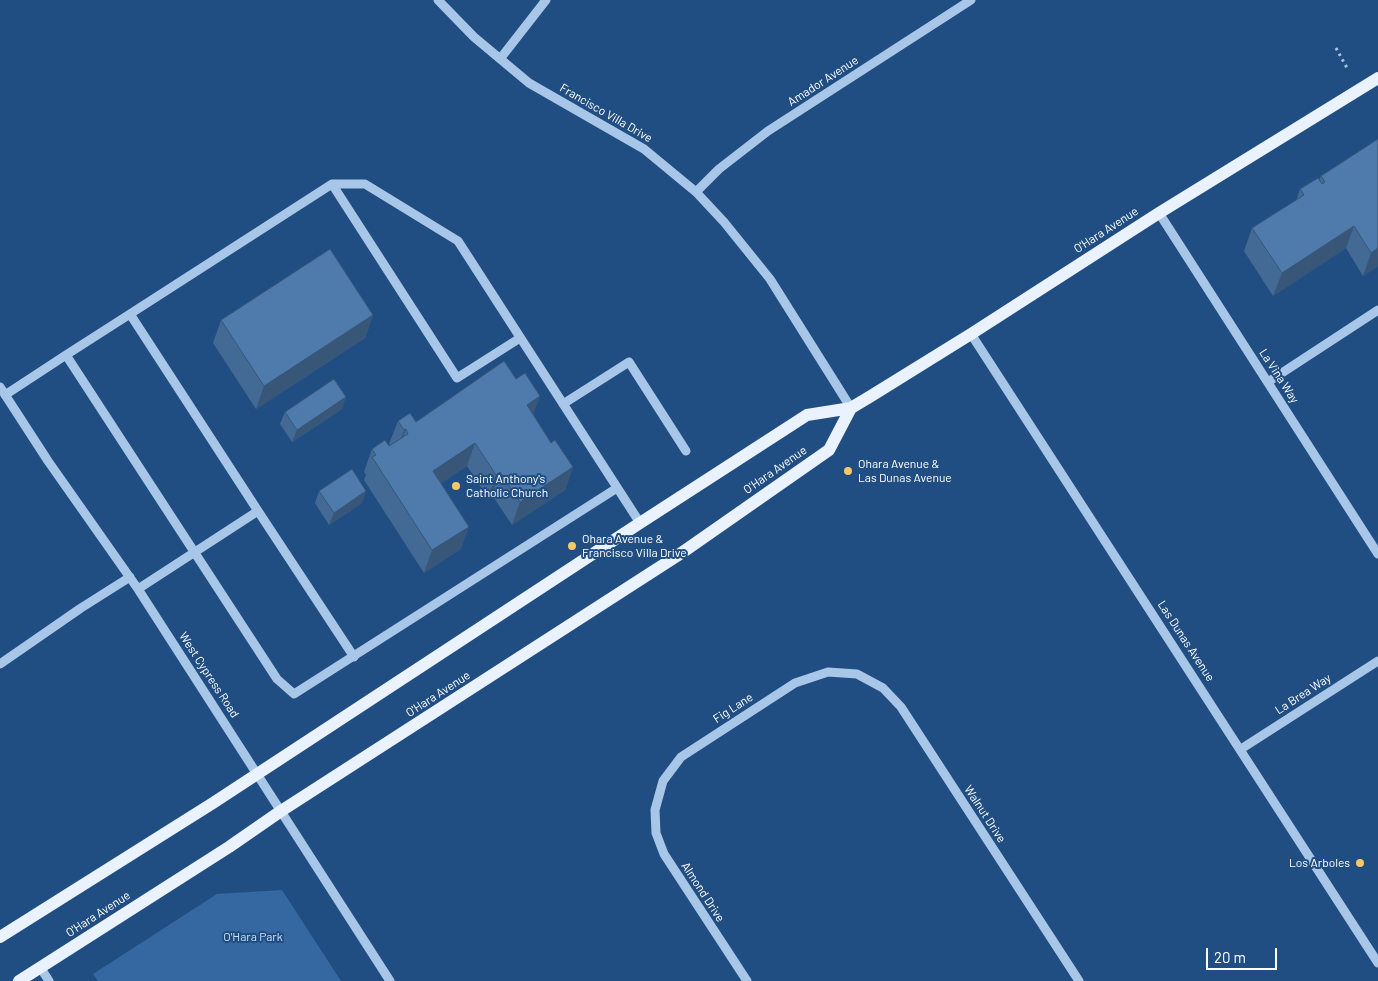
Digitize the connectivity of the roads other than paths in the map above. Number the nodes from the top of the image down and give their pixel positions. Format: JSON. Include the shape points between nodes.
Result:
{"nodes":[{"id":1,"x":438,"y":0,"type":"edge"},
{"id":2,"x":546,"y":0,"type":"edge"},
{"id":3,"x":972,"y":0,"type":"edge"},
{"id":4,"x":500,"y":59,"type":"junction"},
{"id":5,"x":1378,"y":78,"type":"edge"},
{"id":6,"x":332,"y":184,"type":"junction"},
{"id":7,"x":696,"y":192,"type":"junction"},
{"id":8,"x":1159,"y":212,"type":"junction"},
{"id":9,"x":1378,"y":310,"type":"edge"},
{"id":10,"x":130,"y":314,"type":"junction"},
{"id":11,"x":971,"y":334,"type":"junction"},
{"id":12,"x":520,"y":338,"type":"junction"},
{"id":13,"x":66,"y":355,"type":"junction"},
{"id":14,"x":1268,"y":382,"type":"junction"},
{"id":15,"x":2,"y":391,"type":"edge"},
{"id":16,"x":563,"y":404,"type":"junction"},
{"id":17,"x":851,"y":408,"type":"junction"},
{"id":18,"x":686,"y":451,"type":"dead end"},
{"id":19,"x":617,"y":488,"type":"junction"},
{"id":20,"x":258,"y":511,"type":"junction"},
{"id":21,"x":640,"y":523,"type":"junction"},
{"id":22,"x":194,"y":552,"type":"junction"},
{"id":23,"x":1378,"y":554,"type":"edge"},
{"id":24,"x":130,"y":577,"type":"junction"},
{"id":25,"x":138,"y":589,"type":"junction"},
{"id":26,"x":354,"y":656,"type":"junction"},
{"id":27,"x":1378,"y":661,"type":"edge"},
{"id":28,"x":0,"y":664,"type":"edge"},
{"id":29,"x":858,"y":674,"type":"joint"},
{"id":30,"x":1241,"y":748,"type":"junction"},
{"id":31,"x":256,"y":773,"type":"junction"},
{"id":32,"x":655,"y":810,"type":"joint"},
{"id":33,"x":281,"y":811,"type":"junction"},
{"id":34,"x":0,"y":937,"type":"edge"},
{"id":35,"x":1378,"y":963,"type":"edge"},
{"id":36,"x":40,"y":967,"type":"junction"},
{"id":37,"x":19,"y":981,"type":"edge"},
{"id":38,"x":49,"y":981,"type":"edge"},
{"id":39,"x":390,"y":981,"type":"edge"},
{"id":40,"x":747,"y":981,"type":"edge"},
{"id":41,"x":1079,"y":981,"type":"edge"}],
"edges":[{"from":1,"to":4,"type":"street","name":"Francisco Villa Drive"},
{"from":2,"to":4,"type":"street"},
{"from":3,"to":7,"type":"street","name":"Amador Avenue","via":[[768,131]]},
{"from":4,"to":7,"type":"street","name":"Francisco Villa Drive","via":[[529,84],[644,149]]},
{"from":5,"to":8,"type":"main road","name":"O'Hara Avenue"},
{"from":6,"to":10,"type":"street"},
{"from":6,"to":12,"type":"street","via":[[365,184],[458,241]]},
{"from":6,"to":12,"type":"street","via":[[457,378]]},
{"from":7,"to":17,"type":"street","name":"Francisco Villa Drive","via":[[770,279]]},
{"from":8,"to":11,"type":"main road","name":"O'Hara Avenue"},
{"from":8,"to":14,"type":"street","name":"La Vina Way"},
{"from":9,"to":14,"type":"street"},
{"from":10,"to":13,"type":"street"},
{"from":10,"to":20,"type":"street"},
{"from":11,"to":17,"type":"main road","name":"O'Hara Avenue"},
{"from":11,"to":30,"type":"street","name":"Las Dunas Avenue"},
{"from":12,"to":16,"type":"street"},
{"from":13,"to":15,"type":"street"},
{"from":13,"to":22,"type":"street"},
{"from":14,"to":23,"type":"street","name":"La Vina Way"},
{"from":15,"to":24,"type":"street","name":"West Cypress Road"},
{"from":16,"to":18,"type":"street","via":[[629,362]]},
{"from":16,"to":19,"type":"street"},
{"from":17,"to":21,"type":"main road","name":"O'Hara Avenue","via":[[807,415]]},
{"from":17,"to":33,"type":"main road","name":"O'Hara Avenue","via":[[829,450],[680,554]]},
{"from":19,"to":21,"type":"street"},
{"from":19,"to":26,"type":"street"},
{"from":20,"to":22,"type":"street"},
{"from":20,"to":26,"type":"street"},
{"from":21,"to":31,"type":"main road","name":"O'Hara Avenue"},
{"from":22,"to":25,"type":"street"},
{"from":22,"to":26,"type":"street","via":[[277,679],[294,694]]},
{"from":24,"to":25,"type":"street","name":"West Cypress Road"},
{"from":24,"to":28,"type":"street"},
{"from":25,"to":31,"type":"street","name":"West Cypress Road"},
{"from":27,"to":30,"type":"street","name":"La Brea Way"},
{"from":29,"to":32,"type":"street","name":"Fig Lane","via":[[828,672],[795,682],[681,757],[663,781]]},
{"from":29,"to":41,"type":"street","name":"Walnut Drive","via":[[882,688],[901,707]]},
{"from":30,"to":35,"type":"street","name":"Las Dunas Avenue"},
{"from":31,"to":33,"type":"street","name":"West Cypress Road"},
{"from":31,"to":34,"type":"main road","name":"O'Hara Avenue","via":[[205,809]]},
{"from":32,"to":40,"type":"street","name":"Almond Drive","via":[[656,833],[664,854]]},
{"from":33,"to":36,"type":"main road","name":"O'Hara Avenue"},
{"from":33,"to":39,"type":"street","name":"West Cypress Road"},
{"from":36,"to":37,"type":"main road","name":"O'Hara Avenue"},
{"from":36,"to":38,"type":"street"}]}
